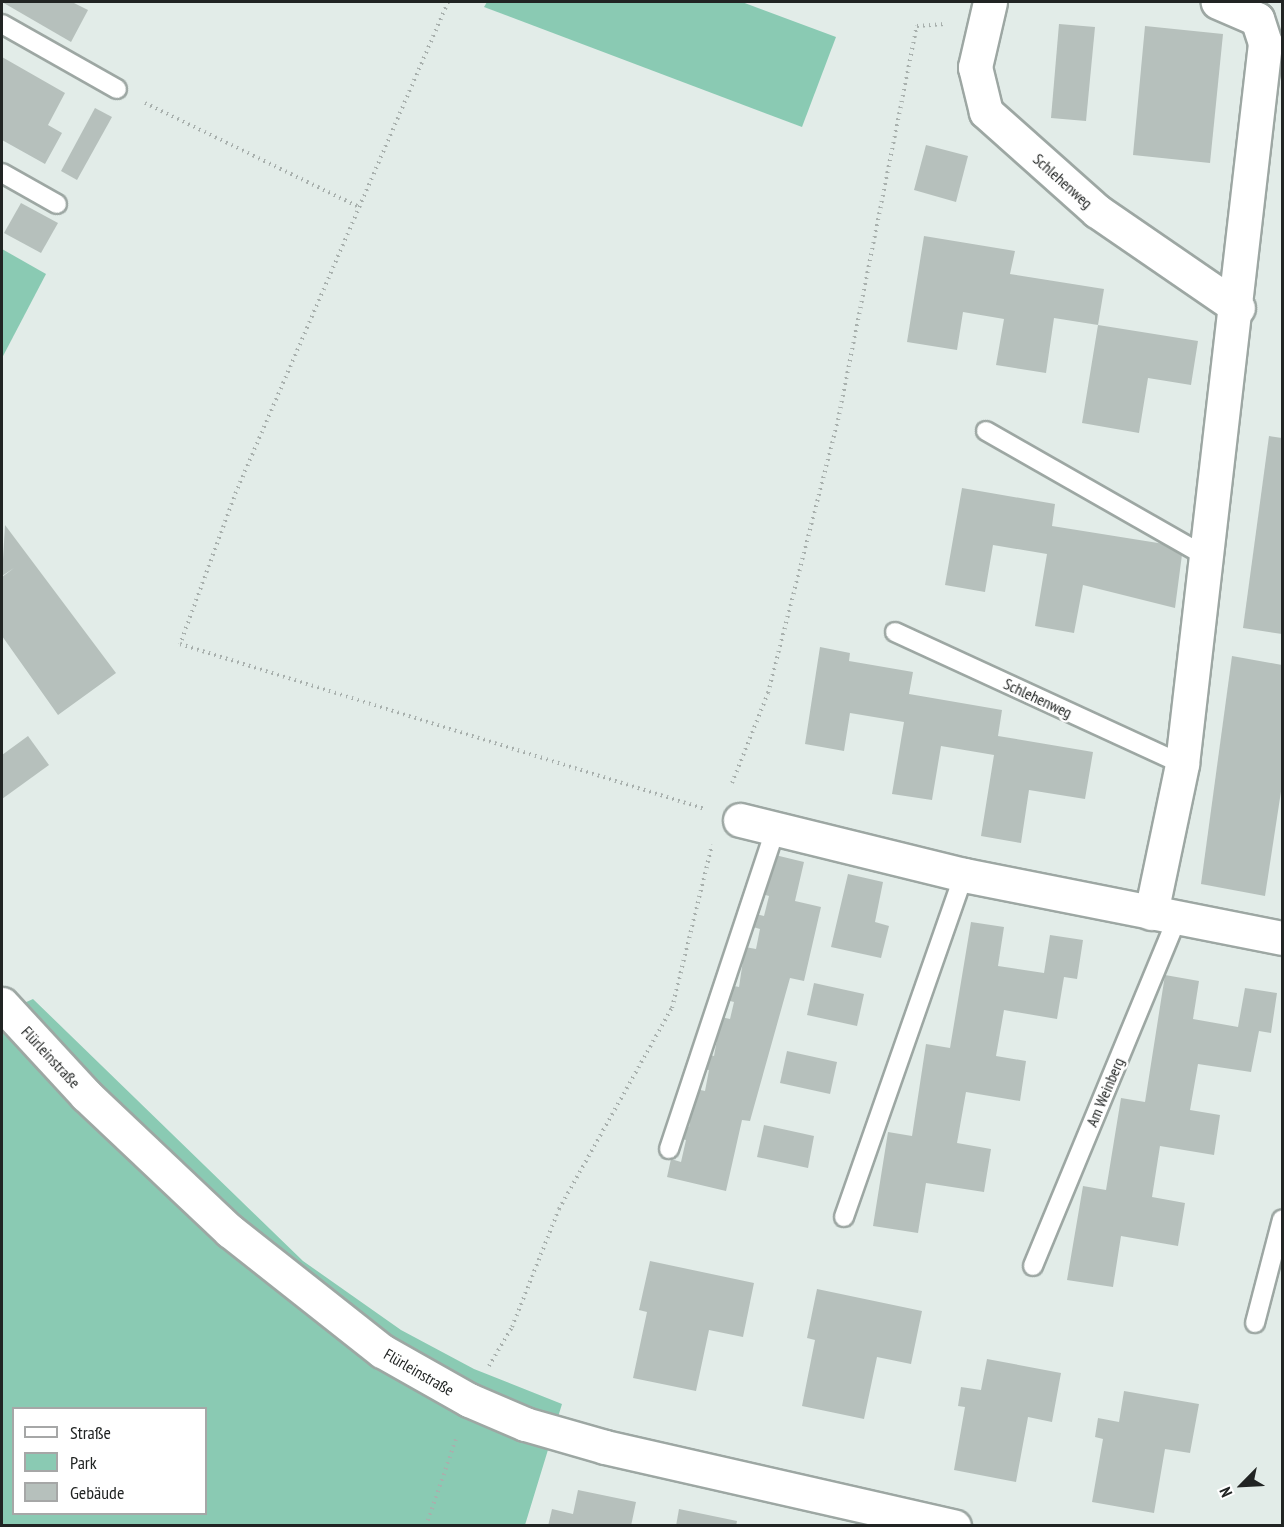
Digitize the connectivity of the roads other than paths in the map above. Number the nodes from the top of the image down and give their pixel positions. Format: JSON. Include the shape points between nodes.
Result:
{"nodes":[{"id":1,"x":1218,"y":2,"type":"edge"},
{"id":2,"x":988,"y":11,"type":"edge"},
{"id":3,"x":2,"y":24,"type":"edge"},
{"id":4,"x":117,"y":89,"type":"road end"},
{"id":5,"x":2,"y":173,"type":"edge"},
{"id":6,"x":57,"y":204,"type":"dead end"},
{"id":7,"x":1238,"y":308,"type":"junction"},
{"id":8,"x":986,"y":431,"type":"dead end"},
{"id":9,"x":1207,"y":556,"type":"junction"},
{"id":10,"x":895,"y":632,"type":"dead end"},
{"id":11,"x":1182,"y":764,"type":"junction"},
{"id":12,"x":730,"y":817,"type":"road end"},
{"id":13,"x":775,"y":830,"type":"junction"},
{"id":14,"x":964,"y":875,"type":"junction"},
{"id":15,"x":1164,"y":915,"type":"junction"},
{"id":16,"x":1282,"y":938,"type":"edge"},
{"id":17,"x":2,"y":1004,"type":"edge"},
{"id":18,"x":669,"y":1149,"type":"dead end"},
{"id":19,"x":844,"y":1217,"type":"dead end"},
{"id":20,"x":1282,"y":1219,"type":"edge"},
{"id":21,"x":1033,"y":1266,"type":"dead end"},
{"id":22,"x":1255,"y":1323,"type":"dead end"},
{"id":23,"x":954,"y":1526,"type":"edge"}],
"edges":[{"from":1,"to":7,"type":"street","via":[[1257,19],[1265,43]]},
{"from":2,"to":7,"type":"street","name":"Schlehenweg","via":[[975,67],[986,112],[1097,211]]},
{"from":3,"to":4,"type":"lane"},
{"from":5,"to":6,"type":"lane"},
{"from":7,"to":9,"type":"street"},
{"from":8,"to":9,"type":"lane"},
{"from":9,"to":11,"type":"street"},
{"from":10,"to":11,"type":"lane","name":"Schlehenweg"},
{"from":11,"to":15,"type":"street"},
{"from":12,"to":13,"type":"street"},
{"from":13,"to":14,"type":"street"},
{"from":13,"to":18,"type":"lane"},
{"from":14,"to":15,"type":"street"},
{"from":14,"to":19,"type":"lane"},
{"from":15,"to":16,"type":"street"},
{"from":15,"to":21,"type":"lane","name":"Am Weinberg"},
{"from":17,"to":23,"type":"street","name":"Flürleinstraße","via":[[86,1095],[230,1231],[381,1351],[469,1400],[525,1424],[605,1447]]},
{"from":20,"to":22,"type":"lane"}]}
